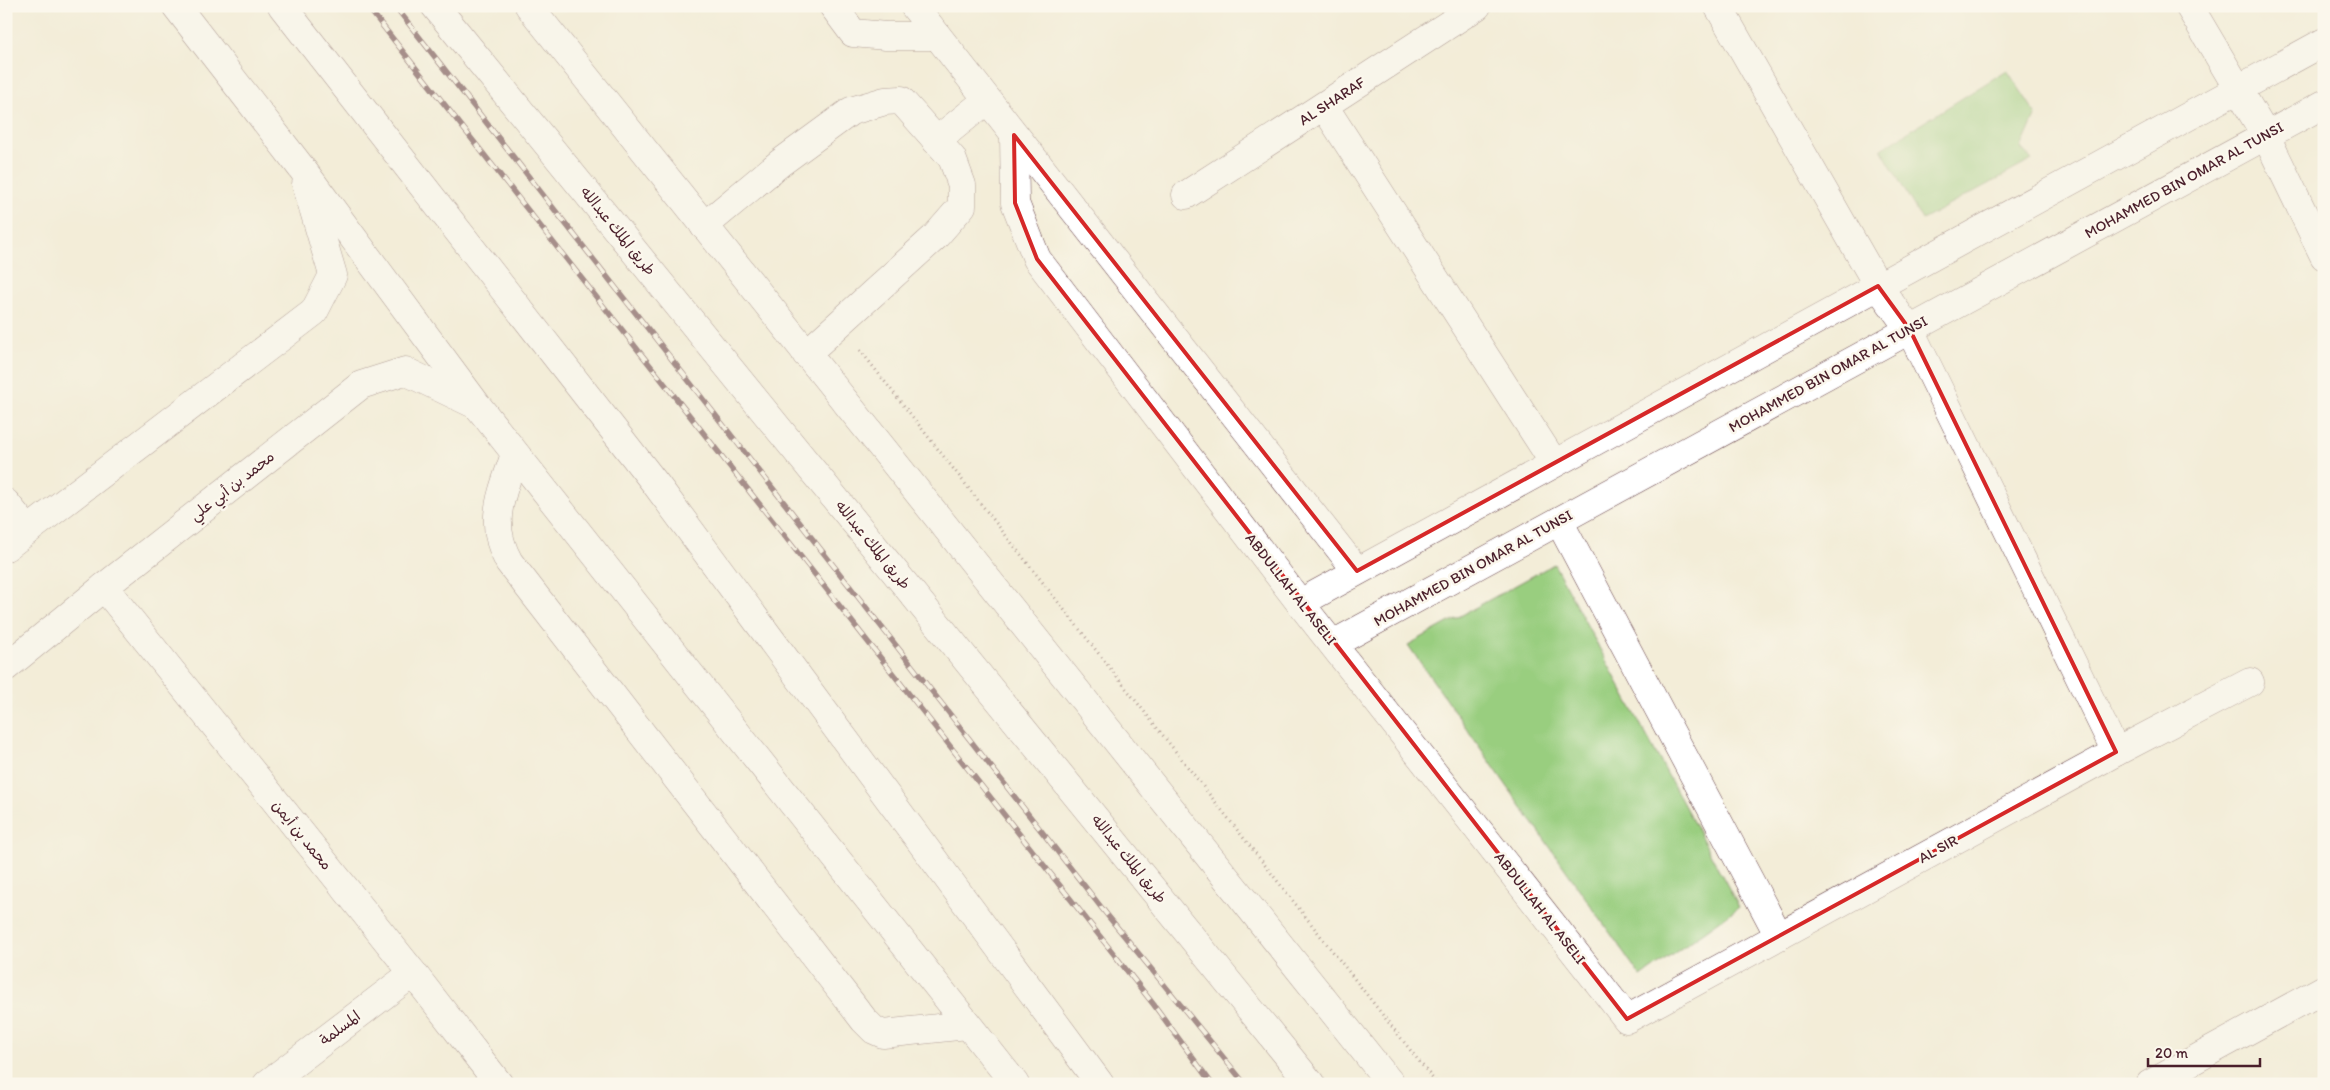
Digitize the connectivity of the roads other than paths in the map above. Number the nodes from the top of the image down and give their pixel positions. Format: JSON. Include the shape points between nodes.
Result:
{"nodes":[{"id":1,"x":176,"y":6,"type":"edge"},
{"id":2,"x":282,"y":6,"type":"edge"},
{"id":3,"x":435,"y":6,"type":"edge"},
{"id":4,"x":530,"y":6,"type":"edge"},
{"id":5,"x":832,"y":6,"type":"edge"},
{"id":6,"x":914,"y":6,"type":"edge"},
{"id":7,"x":1477,"y":6,"type":"edge"},
{"id":8,"x":1718,"y":6,"type":"edge"},
{"id":9,"x":2189,"y":6,"type":"edge"},
{"id":10,"x":937,"y":36,"type":"junction"},
{"id":11,"x":2324,"y":42,"type":"edge"},
{"id":12,"x":2238,"y":89,"type":"junction"},
{"id":13,"x":987,"y":100,"type":"junction"},
{"id":14,"x":2324,"y":104,"type":"edge"},
{"id":15,"x":1324,"y":106,"type":"junction"},
{"id":16,"x":1014,"y":135,"type":"junction"},
{"id":17,"x":2266,"y":136,"type":"junction"},
{"id":18,"x":936,"y":141,"type":"junction"},
{"id":19,"x":300,"y":166,"type":"junction"},
{"id":20,"x":1186,"y":195,"type":"dead end"},
{"id":21,"x":704,"y":226,"type":"junction"},
{"id":22,"x":2324,"y":256,"type":"edge"},
{"id":23,"x":1878,"y":286,"type":"junction"},
{"id":24,"x":1910,"y":330,"type":"junction"},
{"id":25,"x":806,"y":354,"type":"junction"},
{"id":26,"x":477,"y":405,"type":"junction"},
{"id":27,"x":515,"y":454,"type":"junction"},
{"id":28,"x":1554,"y":463,"type":"junction"},
{"id":29,"x":6,"y":503,"type":"edge"},
{"id":30,"x":1559,"y":521,"type":"junction"},
{"id":31,"x":28,"y":530,"type":"junction"},
{"id":32,"x":6,"y":547,"type":"edge"},
{"id":33,"x":1357,"y":571,"type":"junction"},
{"id":34,"x":104,"y":587,"type":"junction"},
{"id":35,"x":1300,"y":602,"type":"junction"},
{"id":36,"x":1333,"y":644,"type":"junction"},
{"id":37,"x":6,"y":667,"type":"edge"},
{"id":38,"x":2250,"y":682,"type":"dead end"},
{"id":39,"x":2116,"y":752,"type":"junction"},
{"id":40,"x":1779,"y":936,"type":"junction"},
{"id":41,"x":413,"y":973,"type":"junction"},
{"id":42,"x":2324,"y":989,"type":"edge"},
{"id":43,"x":1627,"y":1019,"type":"joint"},
{"id":44,"x":967,"y":1025,"type":"junction"},
{"id":45,"x":267,"y":1084,"type":"edge"},
{"id":46,"x":500,"y":1084,"type":"edge"},
{"id":47,"x":1015,"y":1084,"type":"edge"},
{"id":48,"x":1100,"y":1084,"type":"edge"},
{"id":49,"x":1311,"y":1084,"type":"edge"},
{"id":50,"x":1391,"y":1084,"type":"edge"},
{"id":51,"x":2150,"y":1084,"type":"edge"}],
"edges":[{"from":1,"to":19,"type":"main road"},
{"from":2,"to":48,"type":"main road","via":[[655,483]]},
{"from":3,"to":49,"type":"main road","name":"طريق الملك عبدالله"},
{"from":4,"to":21,"type":"main road"},
{"from":5,"to":10,"type":"main road","via":[[853,32]]},
{"from":6,"to":10,"type":"main road"},
{"from":7,"to":15,"type":"main road","name":"AL SHARAF"},
{"from":8,"to":23,"type":"main road"},
{"from":9,"to":12,"type":"main road"},
{"from":10,"to":13,"type":"main road"},
{"from":11,"to":12,"type":"main road"},
{"from":12,"to":17,"type":"main road"},
{"from":12,"to":23,"type":"main road"},
{"from":13,"to":16,"type":"main road"},
{"from":13,"to":18,"type":"main road"},
{"from":14,"to":17,"type":"main road","name":"MOHAMMED BIN OMAR AL TUNSI"},
{"from":15,"to":20,"type":"main road","name":"AL SHARAF"},
{"from":15,"to":28,"type":"main road"},
{"from":16,"to":33,"type":"main road"},
{"from":16,"to":35,"type":"main road","name":"ABDULLAH AL ASELI","via":[[1015,203],[1037,259]]},
{"from":17,"to":22,"type":"main road"},
{"from":17,"to":24,"type":"main road","name":"MOHAMMED BIN OMAR AL TUNSI"},
{"from":18,"to":21,"type":"main road","via":[[901,100],[851,111]]},
{"from":18,"to":25,"type":"main road","via":[[952,158],[962,185],[962,206],[935,237]]},
{"from":19,"to":26,"type":"main road"},
{"from":19,"to":31,"type":"main road","via":[[333,275],[314,312]]},
{"from":21,"to":25,"type":"main road"},
{"from":23,"to":24,"type":"main road"},
{"from":23,"to":28,"type":"main road"},
{"from":24,"to":30,"type":"main road","name":"MOHAMMED BIN OMAR AL TUNSI"},
{"from":24,"to":39,"type":"main road"},
{"from":25,"to":50,"type":"main road"},
{"from":26,"to":27,"type":"main road"},
{"from":26,"to":34,"type":"main road","name":"محمد بن أبي علي","via":[[405,371],[361,385]]},
{"from":27,"to":44,"type":"main road"},
{"from":27,"to":44,"type":"main road","via":[[498,504],[497,519],[502,549],[509,562],[864,1020],[883,1034]]},
{"from":28,"to":33,"type":"main road"},
{"from":29,"to":31,"type":"main road"},
{"from":30,"to":36,"type":"main road","name":"MOHAMMED BIN OMAR AL TUNSI"},
{"from":30,"to":40,"type":"main road"},
{"from":31,"to":32,"type":"main road"},
{"from":33,"to":35,"type":"main road"},
{"from":34,"to":37,"type":"main road","name":"محمد بن أبي علي"},
{"from":34,"to":41,"type":"main road","name":"محمد بن أيمن"},
{"from":35,"to":36,"type":"main road","name":"ABDULLAH AL ASELI"},
{"from":36,"to":43,"type":"main road","name":"ABDULLAH AL ASELI"},
{"from":38,"to":39,"type":"main road","name":"AL SIR"},
{"from":39,"to":40,"type":"main road","name":"AL SIR"},
{"from":40,"to":43,"type":"main road","name":"AL SIR"},
{"from":41,"to":45,"type":"main road","name":"المسلمة"},
{"from":41,"to":46,"type":"main road","name":"محمد بن أيمن"},
{"from":42,"to":51,"type":"main road"},
{"from":44,"to":47,"type":"main road"}]}
